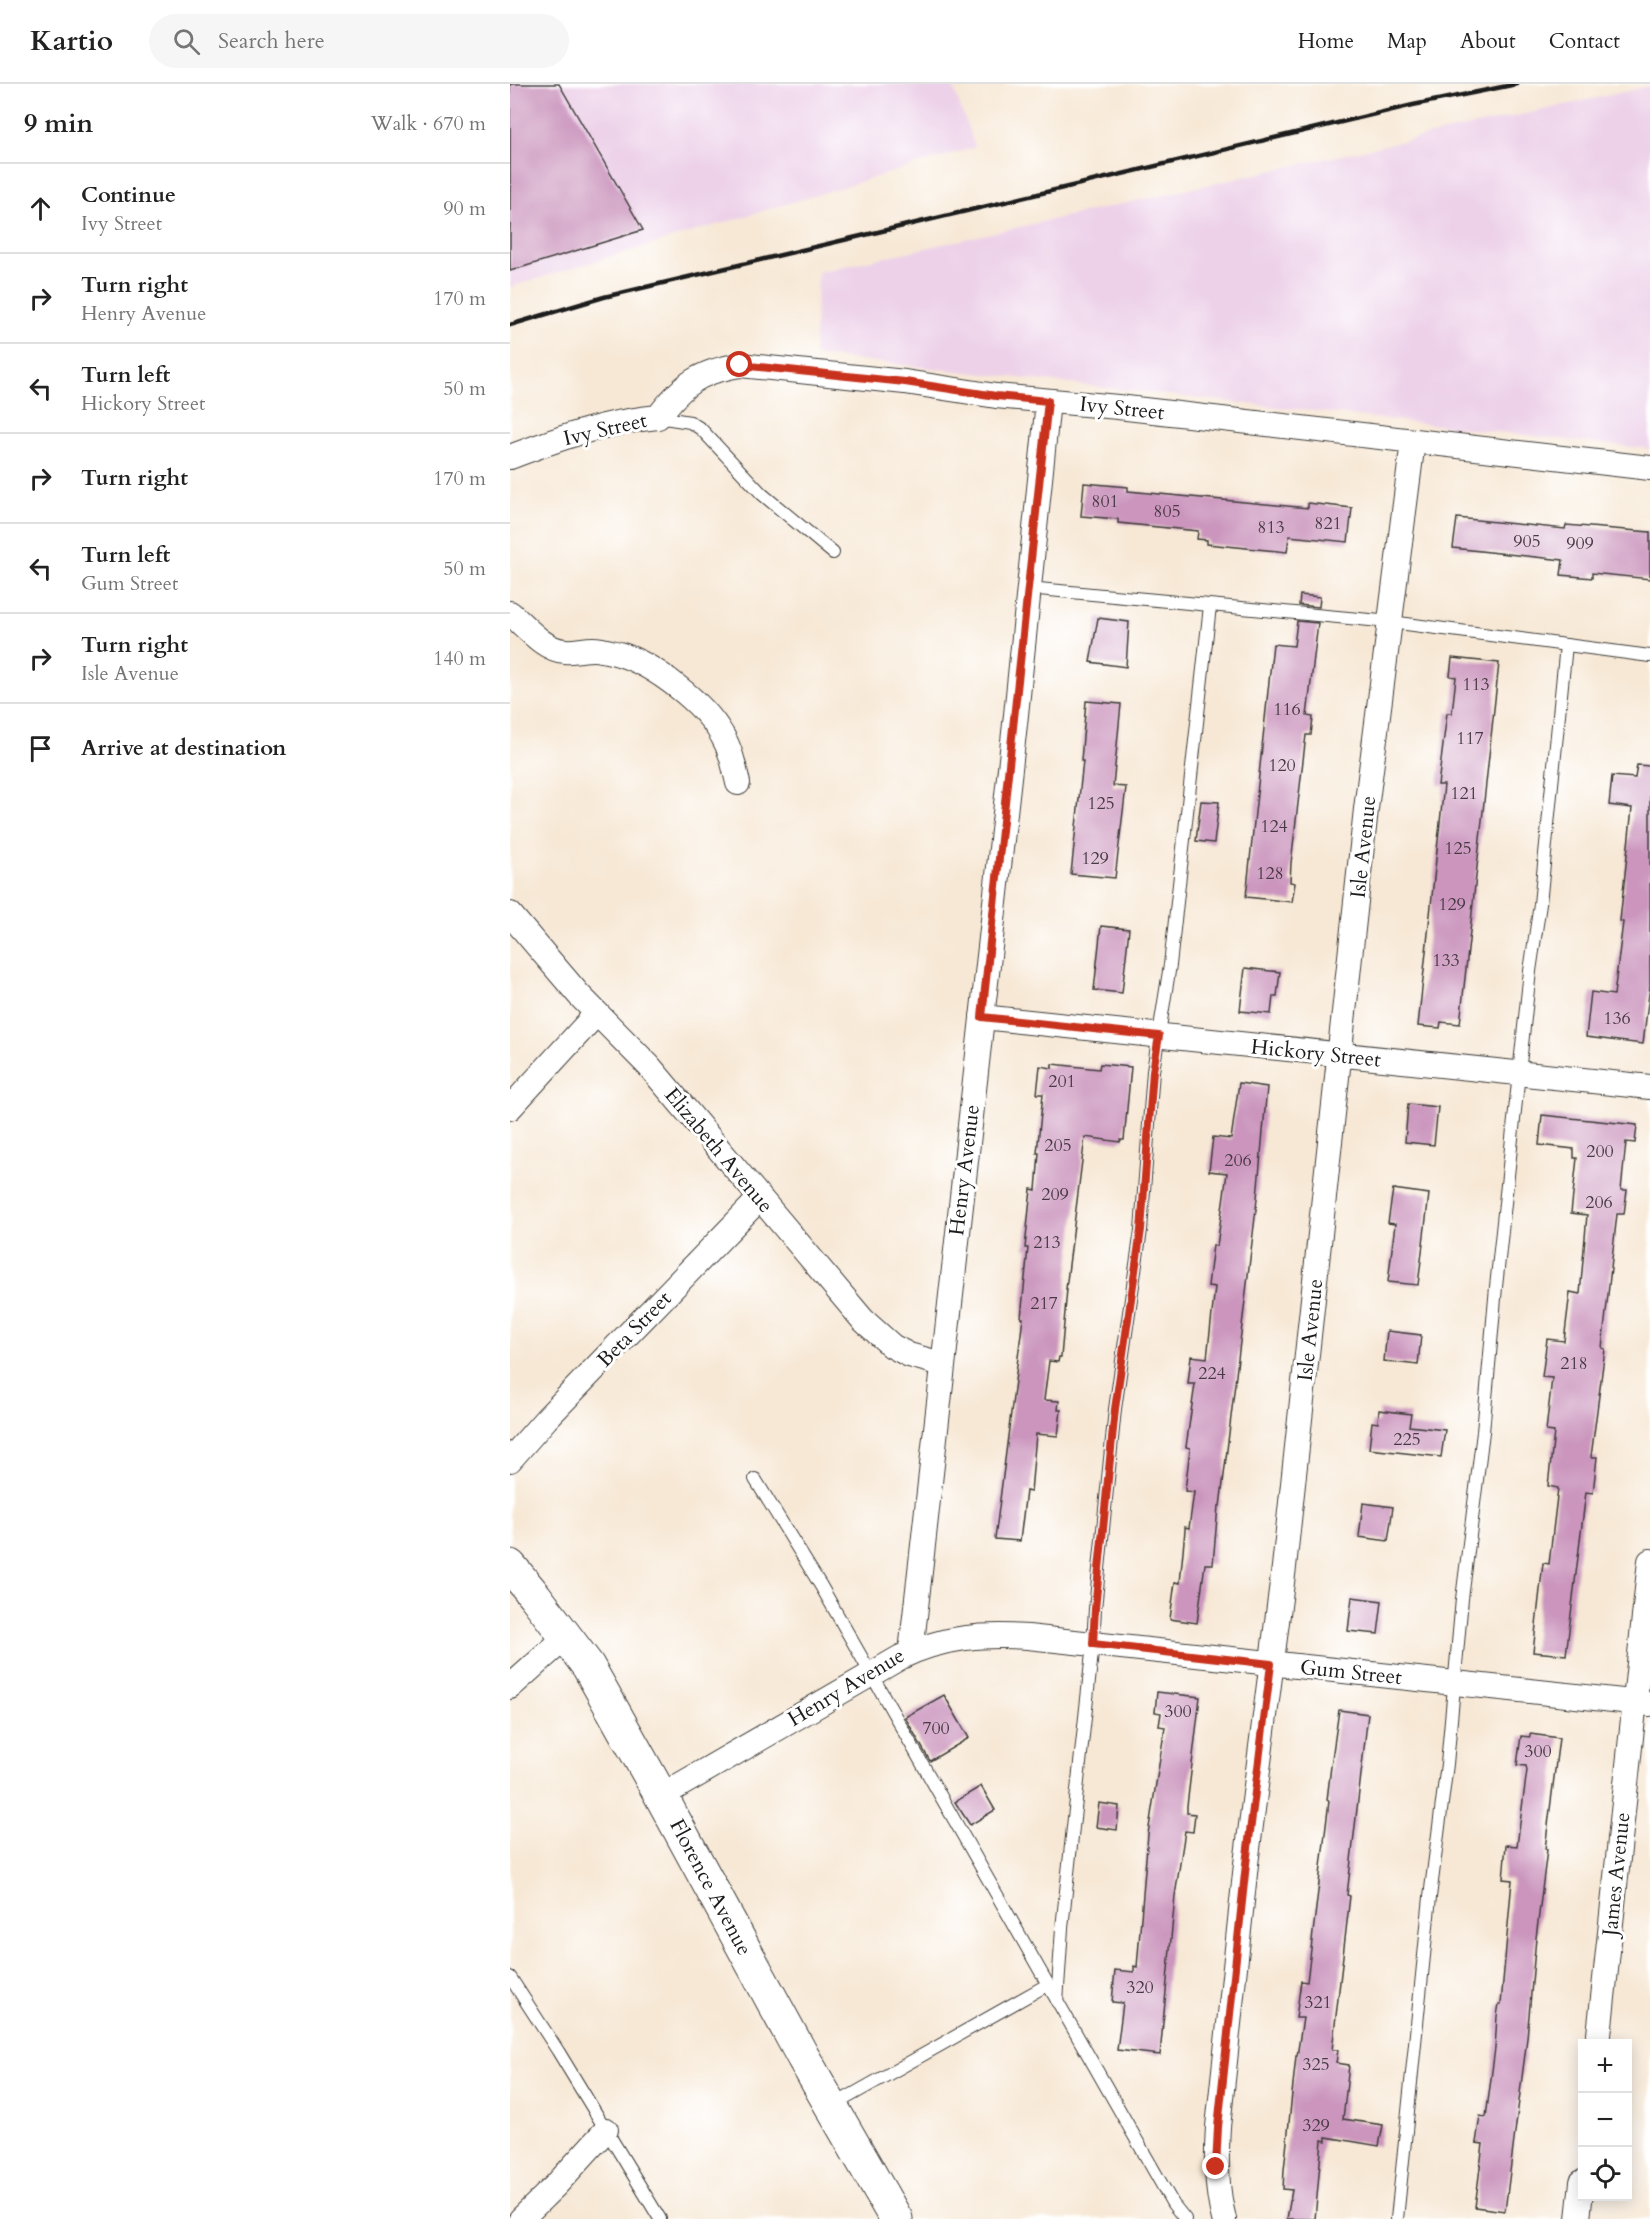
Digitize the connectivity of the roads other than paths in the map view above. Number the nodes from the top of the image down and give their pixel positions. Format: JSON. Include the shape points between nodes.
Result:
{"nodes":[{"id":1,"x":1048,"y":401,"type":"junction"},
{"id":2,"x":658,"y":417,"type":"junction"},
{"id":3,"x":1413,"y":441,"type":"junction"},
{"id":4,"x":510,"y":457,"type":"edge"},
{"id":5,"x":1650,"y":468,"type":"edge"},
{"id":6,"x":833,"y":554,"type":"dead end"},
{"id":7,"x":1028,"y":588,"type":"junction"},
{"id":8,"x":1210,"y":606,"type":"junction"},
{"id":9,"x":510,"y":613,"type":"edge"},
{"id":10,"x":1391,"y":622,"type":"junction"},
{"id":11,"x":1566,"y":645,"type":"junction"},
{"id":12,"x":1650,"y":656,"type":"edge"},
{"id":13,"x":738,"y":783,"type":"dead end"},
{"id":14,"x":510,"y":914,"type":"edge"},
{"id":15,"x":597,"y":1013,"type":"junction"},
{"id":16,"x":982,"y":1017,"type":"junction"},
{"id":17,"x":1159,"y":1036,"type":"junction"},
{"id":18,"x":1341,"y":1056,"type":"junction"},
{"id":19,"x":1520,"y":1074,"type":"junction"},
{"id":20,"x":1650,"y":1087,"type":"edge"},
{"id":21,"x":510,"y":1108,"type":"edge"},
{"id":22,"x":760,"y":1198,"type":"junction"},
{"id":23,"x":942,"y":1364,"type":"junction"},
{"id":24,"x":510,"y":1460,"type":"edge"},
{"id":25,"x":755,"y":1479,"type":"dead end"},
{"id":26,"x":1650,"y":1561,"type":"edge"},
{"id":27,"x":510,"y":1566,"type":"edge"},
{"id":28,"x":566,"y":1637,"type":"junction"},
{"id":29,"x":1093,"y":1644,"type":"junction"},
{"id":30,"x":911,"y":1652,"type":"junction"},
{"id":31,"x":1271,"y":1664,"type":"junction"},
{"id":32,"x":871,"y":1675,"type":"junction"},
{"id":33,"x":1456,"y":1684,"type":"junction"},
{"id":34,"x":510,"y":1687,"type":"edge"},
{"id":35,"x":1642,"y":1703,"type":"edge"},
{"id":36,"x":661,"y":1796,"type":"junction"},
{"id":37,"x":510,"y":1977,"type":"edge"},
{"id":38,"x":1047,"y":1985,"type":"junction"},
{"id":39,"x":1057,"y":2002,"type":"junction"},
{"id":40,"x":1599,"y":2039,"type":"edge"},
{"id":41,"x":831,"y":2107,"type":"junction"},
{"id":42,"x":606,"y":2130,"type":"junction"},
{"id":43,"x":1580,"y":2201,"type":"edge"},
{"id":44,"x":521,"y":2219,"type":"edge"},
{"id":45,"x":660,"y":2219,"type":"edge"},
{"id":46,"x":896,"y":2219,"type":"edge"},
{"id":47,"x":1185,"y":2219,"type":"edge"},
{"id":48,"x":1224,"y":2219,"type":"edge"},
{"id":49,"x":1397,"y":2219,"type":"edge"},
{"id":50,"x":1578,"y":2219,"type":"edge"}],
"edges":[{"from":1,"to":2,"type":"street","name":"Ivy Street","via":[[740,365],[696,378],[677,393]]},
{"from":1,"to":3,"type":"street","name":"Ivy Street"},
{"from":1,"to":7,"type":"street","name":"Henry Avenue"},
{"from":2,"to":4,"type":"street","name":"Ivy Street","via":[[590,428]]},
{"from":2,"to":6,"type":"lane","via":[[701,429],[762,494]]},
{"from":3,"to":5,"type":"street","name":"Ivy Street"},
{"from":3,"to":10,"type":"street","name":"Isle Avenue"},
{"from":7,"to":8,"type":"lane"},
{"from":7,"to":16,"type":"street","name":"Henry Avenue"},
{"from":8,"to":10,"type":"lane"},
{"from":8,"to":17,"type":"lane"},
{"from":9,"to":13,"type":"street","via":[[553,648],[565,652],[593,649],[621,655],[684,692],[722,734]]},
{"from":10,"to":11,"type":"lane"},
{"from":10,"to":18,"type":"street","name":"Isle Avenue","via":[[1366,809]]},
{"from":11,"to":12,"type":"lane"},
{"from":11,"to":19,"type":"lane"},
{"from":14,"to":15,"type":"street","name":"Elizabeth Avenue"},
{"from":15,"to":21,"type":"street"},
{"from":15,"to":22,"type":"street","name":"Elizabeth Avenue","via":[[649,1066]]},
{"from":16,"to":17,"type":"street","name":"Hickory Street"},
{"from":16,"to":23,"type":"street","name":"Henry Avenue"},
{"from":17,"to":18,"type":"street","name":"Hickory Street"},
{"from":17,"to":29,"type":"lane","via":[[1141,1230],[1115,1409]]},
{"from":18,"to":19,"type":"street","name":"Hickory Street"},
{"from":18,"to":31,"type":"street","name":"Isle Avenue"},
{"from":19,"to":20,"type":"street","name":"Hickory Street"},
{"from":19,"to":33,"type":"lane"},
{"from":22,"to":23,"type":"street","name":"Elizabeth Avenue","via":[[863,1320],[891,1346]]},
{"from":22,"to":24,"type":"street","name":"Beta Street"},
{"from":23,"to":30,"type":"street","name":"Henry Avenue"},
{"from":25,"to":32,"type":"lane"},
{"from":26,"to":35,"type":"street","name":"James Avenue"},
{"from":27,"to":28,"type":"street","name":"Florence Avenue"},
{"from":28,"to":34,"type":"street"},
{"from":28,"to":36,"type":"street","name":"Florence Avenue","via":[[588,1666]]},
{"from":29,"to":30,"type":"street","name":"Gum Street","via":[[1019,1636],[968,1636]]},
{"from":29,"to":31,"type":"street","name":"Gum Street"},
{"from":29,"to":39,"type":"lane"},
{"from":30,"to":32,"type":"street","name":"Henry Avenue"},
{"from":31,"to":33,"type":"street","name":"Gum Street"},
{"from":31,"to":48,"type":"street","name":"Isle Avenue","via":[[1218,2127],[1216,2167]]},
{"from":32,"to":36,"type":"street","name":"Henry Avenue"},
{"from":32,"to":38,"type":"lane"},
{"from":33,"to":35,"type":"street","name":"Gum Street"},
{"from":33,"to":49,"type":"lane"},
{"from":35,"to":40,"type":"street","name":"James Avenue"},
{"from":36,"to":41,"type":"street","name":"Florence Avenue"},
{"from":37,"to":42,"type":"lane"},
{"from":38,"to":39,"type":"lane"},
{"from":38,"to":41,"type":"lane"},
{"from":39,"to":47,"type":"lane"},
{"from":41,"to":46,"type":"street","name":"Florence Avenue"},
{"from":42,"to":44,"type":"street"},
{"from":42,"to":45,"type":"lane"},
{"from":43,"to":50,"type":"street"}]}
